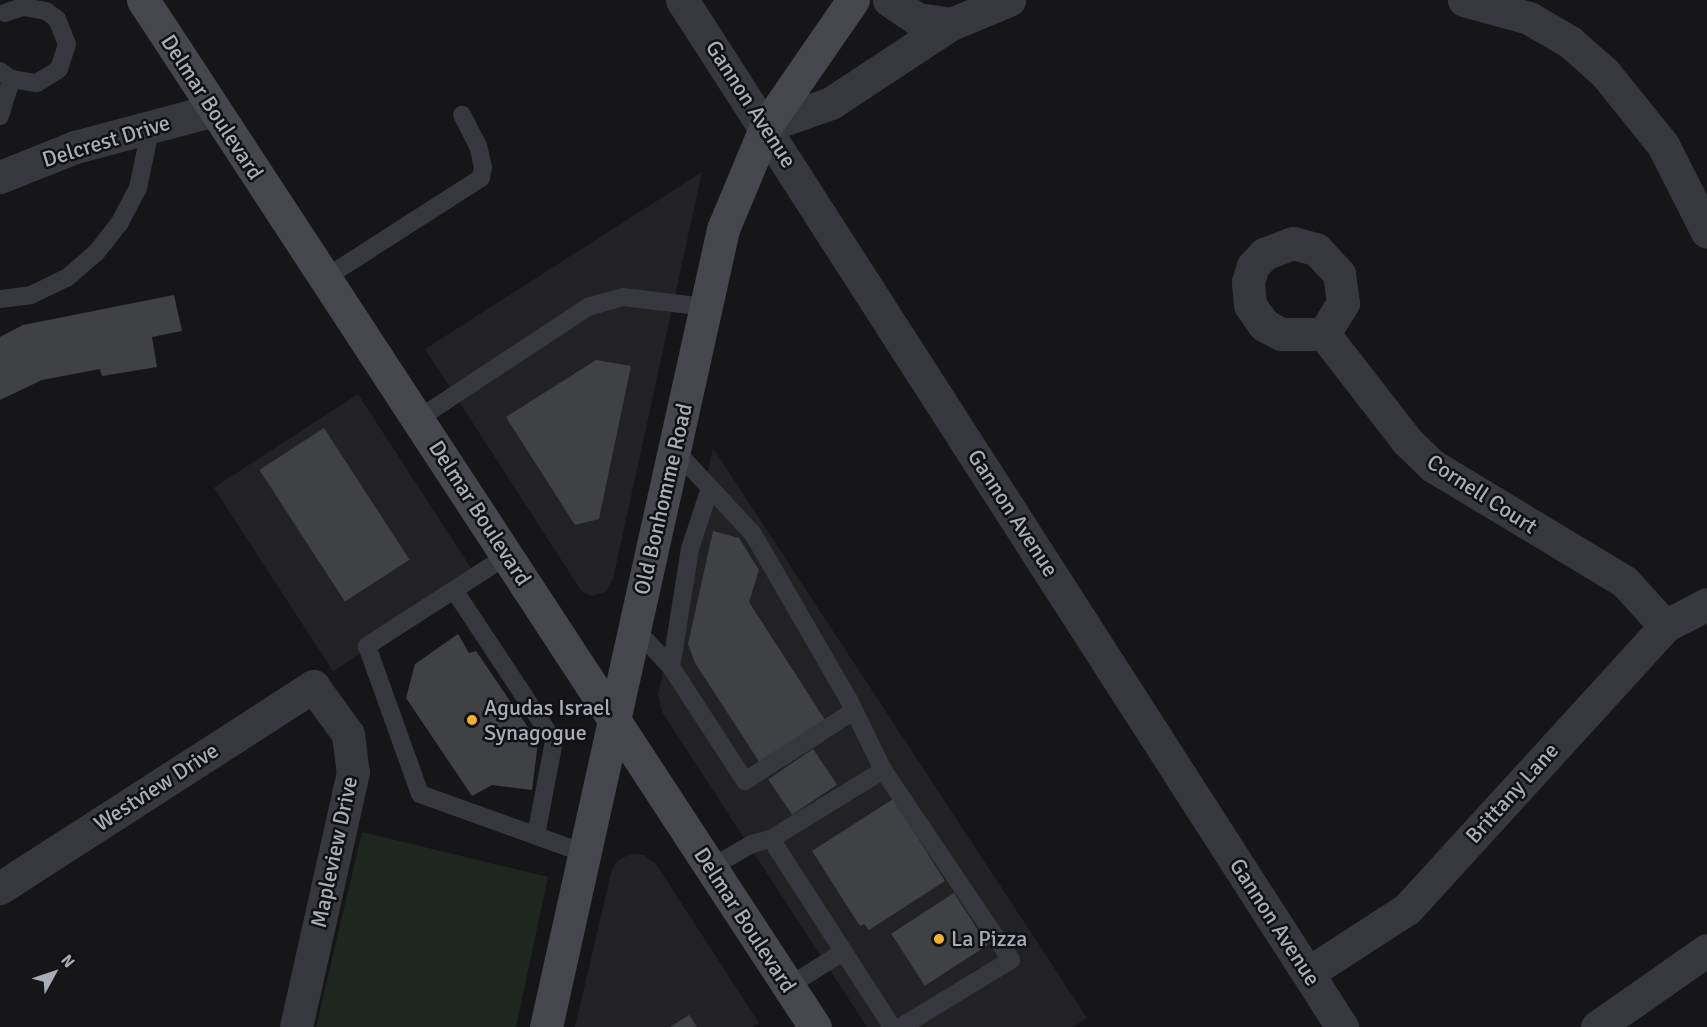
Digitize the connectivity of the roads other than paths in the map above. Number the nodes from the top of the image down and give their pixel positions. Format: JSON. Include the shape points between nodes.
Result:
{"nodes":[{"id":1,"x":143,"y":0,"type":"edge"},
{"id":2,"x":682,"y":0,"type":"edge"},
{"id":3,"x":853,"y":0,"type":"edge"},
{"id":4,"x":889,"y":0,"type":"edge"},
{"id":5,"x":1009,"y":0,"type":"edge"},
{"id":6,"x":1464,"y":0,"type":"edge"},
{"id":7,"x":1533,"y":9,"type":"edge"},
{"id":8,"x":5,"y":13,"type":"dead end"},
{"id":9,"x":951,"y":24,"type":"junction"},
{"id":10,"x":5,"y":75,"type":"edge"},
{"id":11,"x":214,"y":110,"type":"junction"},
{"id":12,"x":462,"y":115,"type":"dead end"},
{"id":13,"x":0,"y":116,"type":"edge"},
{"id":14,"x":151,"y":126,"type":"junction"},
{"id":15,"x":766,"y":126,"type":"junction"},
{"id":16,"x":0,"y":177,"type":"edge"},
{"id":17,"x":1707,"y":232,"type":"edge"},
{"id":18,"x":325,"y":278,"type":"junction"},
{"id":19,"x":0,"y":299,"type":"edge"},
{"id":20,"x":706,"y":307,"type":"junction"},
{"id":21,"x":1324,"y":334,"type":"dead end"},
{"id":22,"x":418,"y":420,"type":"junction"},
{"id":23,"x":674,"y":449,"type":"junction"},
{"id":24,"x":710,"y":488,"type":"junction"},
{"id":25,"x":508,"y":555,"type":"junction"},
{"id":26,"x":454,"y":590,"type":"junction"},
{"id":27,"x":1707,"y":604,"type":"edge"},
{"id":28,"x":1665,"y":626,"type":"junction"},
{"id":29,"x":635,"y":629,"type":"junction"},
{"id":30,"x":671,"y":667,"type":"junction"},
{"id":31,"x":313,"y":686,"type":"joint"},
{"id":32,"x":852,"y":711,"type":"junction"},
{"id":33,"x":615,"y":721,"type":"junction"},
{"id":34,"x":883,"y":770,"type":"junction"},
{"id":35,"x":536,"y":836,"type":"junction"},
{"id":36,"x":771,"y":839,"type":"junction"},
{"id":37,"x":584,"y":853,"type":"junction"},
{"id":38,"x":712,"y":867,"type":"junction"},
{"id":39,"x":0,"y":888,"type":"edge"},
{"id":40,"x":1707,"y":950,"type":"edge"},
{"id":41,"x":843,"y":952,"type":"junction"},
{"id":42,"x":1308,"y":973,"type":"junction"},
{"id":43,"x":789,"y":986,"type":"junction"},
{"id":44,"x":296,"y":1027,"type":"edge"},
{"id":45,"x":546,"y":1027,"type":"edge"},
{"id":46,"x":815,"y":1027,"type":"edge"},
{"id":47,"x":892,"y":1027,"type":"edge"},
{"id":48,"x":901,"y":1027,"type":"edge"},
{"id":49,"x":1342,"y":1027,"type":"edge"},
{"id":50,"x":1597,"y":1027,"type":"edge"}],
"edges":[{"from":1,"to":11,"type":"main road","name":"Delmar Boulevard"},
{"from":2,"to":15,"type":"street","name":"Gannon Avenue"},
{"from":3,"to":15,"type":"main road","name":"Old Bonhomme Road"},
{"from":4,"to":9,"type":"street","via":[[917,19]]},
{"from":5,"to":9,"type":"street"},
{"from":6,"to":7,"type":"street"},
{"from":7,"to":17,"type":"street","via":[[1637,108],[1663,145]]},
{"from":8,"to":10,"type":"lane","via":[[23,7],[46,11],[61,25],[67,44],[65,57],[49,78],[37,83]]},
{"from":9,"to":15,"type":"street","via":[[831,104]]},
{"from":10,"to":13,"type":"lane"},
{"from":11,"to":14,"type":"street","name":"Delcrest Drive"},
{"from":11,"to":18,"type":"main road","name":"Delmar Boulevard"},
{"from":12,"to":18,"type":"lane","via":[[478,146],[483,167],[481,178]]},
{"from":14,"to":16,"type":"street","name":"Delcrest Drive","via":[[75,147]]},
{"from":14,"to":19,"type":"lane","via":[[138,188],[119,224],[96,253],[68,277],[31,295]]},
{"from":15,"to":20,"type":"main road","name":"Old Bonhomme Road","via":[[723,229]]},
{"from":15,"to":42,"type":"street","name":"Gannon Avenue"},
{"from":18,"to":22,"type":"main road","name":"Delmar Boulevard"},
{"from":20,"to":22,"type":"lane","via":[[623,297],[588,307]]},
{"from":20,"to":23,"type":"main road","name":"Old Bonhomme Road"},
{"from":21,"to":28,"type":"street","name":"Cornell Court","via":[[1407,441],[1433,466],[1625,582]]},
{"from":22,"to":25,"type":"main road","name":"Delmar Boulevard"},
{"from":23,"to":24,"type":"lane"},
{"from":23,"to":29,"type":"main road","name":"Old Bonhomme Road"},
{"from":24,"to":30,"type":"lane","via":[[690,549]]},
{"from":24,"to":32,"type":"lane","via":[[753,534]]},
{"from":25,"to":26,"type":"lane"},
{"from":25,"to":33,"type":"main road","name":"Delmar Boulevard"},
{"from":26,"to":35,"type":"lane","via":[[554,741]]},
{"from":26,"to":35,"type":"lane","via":[[368,646],[420,794]]},
{"from":27,"to":28,"type":"street","name":"Brittany Lane"},
{"from":28,"to":42,"type":"street","name":"Brittany Lane","via":[[1407,909]]},
{"from":29,"to":30,"type":"lane"},
{"from":29,"to":33,"type":"main road","name":"Old Bonhomme Road"},
{"from":30,"to":32,"type":"lane","via":[[745,781]]},
{"from":31,"to":39,"type":"street","name":"Westview Drive"},
{"from":31,"to":44,"type":"street","name":"Mapleview Drive","via":[[348,734],[353,772]]},
{"from":32,"to":34,"type":"lane"},
{"from":33,"to":37,"type":"main road","name":"Old Bonhomme Road"},
{"from":33,"to":38,"type":"main road","name":"Delmar Boulevard"},
{"from":34,"to":36,"type":"lane"},
{"from":34,"to":48,"type":"lane","via":[[1011,960]]},
{"from":35,"to":37,"type":"lane"},
{"from":36,"to":38,"type":"lane","via":[[752,844]]},
{"from":36,"to":41,"type":"lane"},
{"from":37,"to":45,"type":"main road","name":"Old Bonhomme Road"},
{"from":38,"to":43,"type":"main road","name":"Delmar Boulevard"},
{"from":40,"to":50,"type":"street"},
{"from":41,"to":43,"type":"lane"},
{"from":41,"to":47,"type":"lane"},
{"from":42,"to":49,"type":"street","name":"Gannon Avenue"},
{"from":43,"to":46,"type":"main road","name":"Delmar Boulevard"}]}
